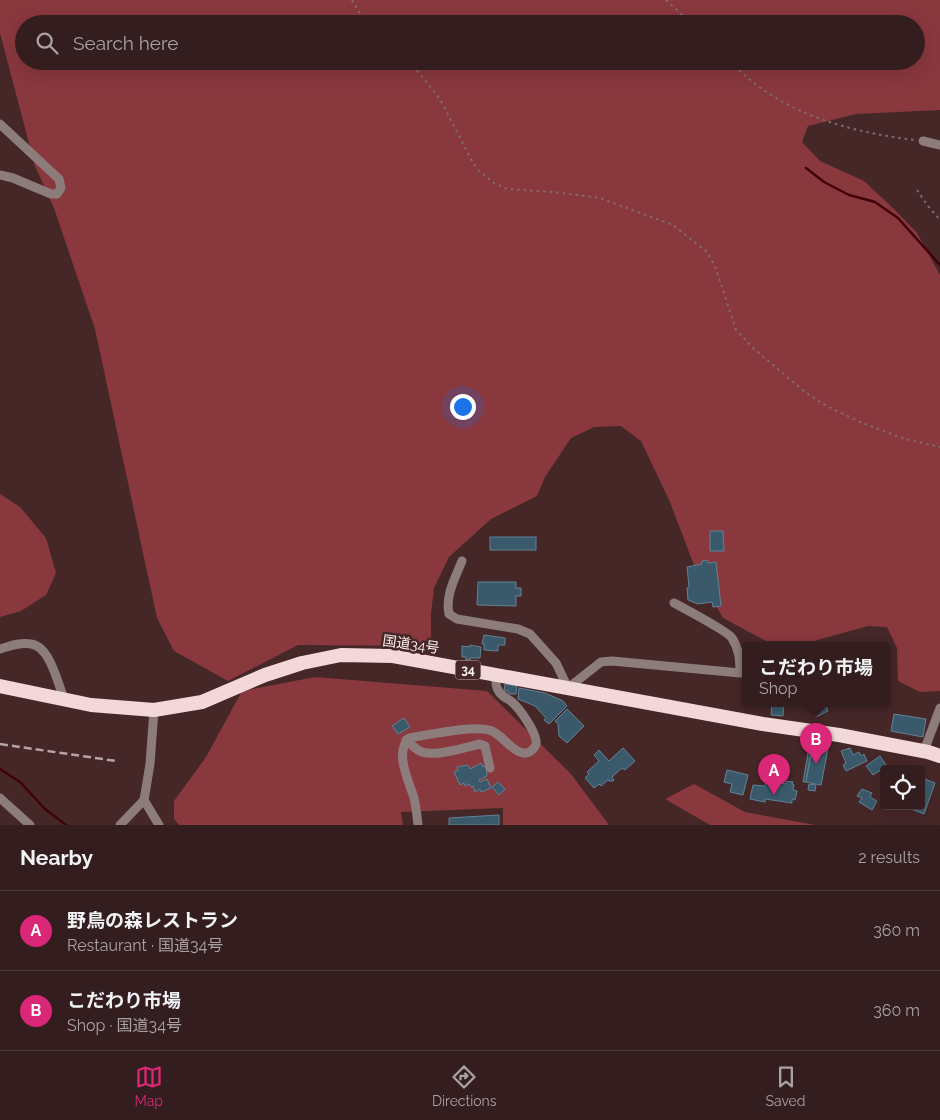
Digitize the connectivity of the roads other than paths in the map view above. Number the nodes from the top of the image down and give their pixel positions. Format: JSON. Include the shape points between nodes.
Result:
{"nodes":[{"id":1,"x":0,"y":124,"type":"edge"},
{"id":2,"x":923,"y":141,"type":"road end"},
{"id":3,"x":940,"y":144,"type":"edge"},
{"id":4,"x":0,"y":175,"type":"edge"},
{"id":5,"x":462,"y":561,"type":"dead end"},
{"id":6,"x":674,"y":603,"type":"dead end"},
{"id":7,"x":0,"y":649,"type":"edge"},
{"id":8,"x":496,"y":675,"type":"junction"},
{"id":9,"x":0,"y":686,"type":"edge"},
{"id":10,"x":568,"y":688,"type":"junction"},
{"id":11,"x":64,"y":699,"type":"junction"},
{"id":12,"x":940,"y":708,"type":"edge"},
{"id":13,"x":154,"y":710,"type":"junction"},
{"id":14,"x":406,"y":740,"type":"junction"},
{"id":15,"x":924,"y":751,"type":"junction"},
{"id":16,"x":940,"y":756,"type":"edge"},
{"id":17,"x":490,"y":768,"type":"dead end"},
{"id":18,"x":0,"y":798,"type":"edge"},
{"id":19,"x":144,"y":800,"type":"junction"},
{"id":20,"x":30,"y":825,"type":"edge"},
{"id":21,"x":120,"y":825,"type":"edge"},
{"id":22,"x":159,"y":825,"type":"edge"},
{"id":23,"x":418,"y":825,"type":"edge"}],
"edges":[{"from":1,"to":4,"type":"street","via":[[59,179],[61,188],[57,194],[51,194]]},
{"from":2,"to":3,"type":"street"},
{"from":5,"to":10,"type":"street","via":[[449,594],[449,614],[457,619],[530,634],[556,663]]},
{"from":6,"to":10,"type":"street","via":[[731,636],[737,648],[740,673],[612,661],[601,662]]},
{"from":7,"to":11,"type":"street","via":[[19,644],[33,644],[42,649]]},
{"from":8,"to":10,"type":"highway","name":"国道34号","number":"34"},
{"from":8,"to":13,"type":"highway","name":"国道34号","number":"34","via":[[393,656],[341,655],[265,675],[202,702]]},
{"from":8,"to":14,"type":"street","via":[[496,687],[501,695],[524,716],[536,737],[534,749],[528,754],[516,751],[504,737],[491,730],[475,729]]},
{"from":9,"to":11,"type":"highway","name":"国道34号","number":"34"},
{"from":10,"to":15,"type":"highway","name":"国道34号","number":"34"},
{"from":11,"to":13,"type":"highway","name":"国道34号","number":"34","via":[[91,705]]},
{"from":12,"to":15,"type":"street"},
{"from":13,"to":19,"type":"street"},
{"from":14,"to":17,"type":"street","via":[[426,753],[480,744],[485,746]]},
{"from":14,"to":23,"type":"street","via":[[403,770],[414,799]]},
{"from":15,"to":16,"type":"highway","name":"国道34号","number":"34"},
{"from":18,"to":20,"type":"street"},
{"from":19,"to":21,"type":"street"},
{"from":19,"to":22,"type":"street"}]}
